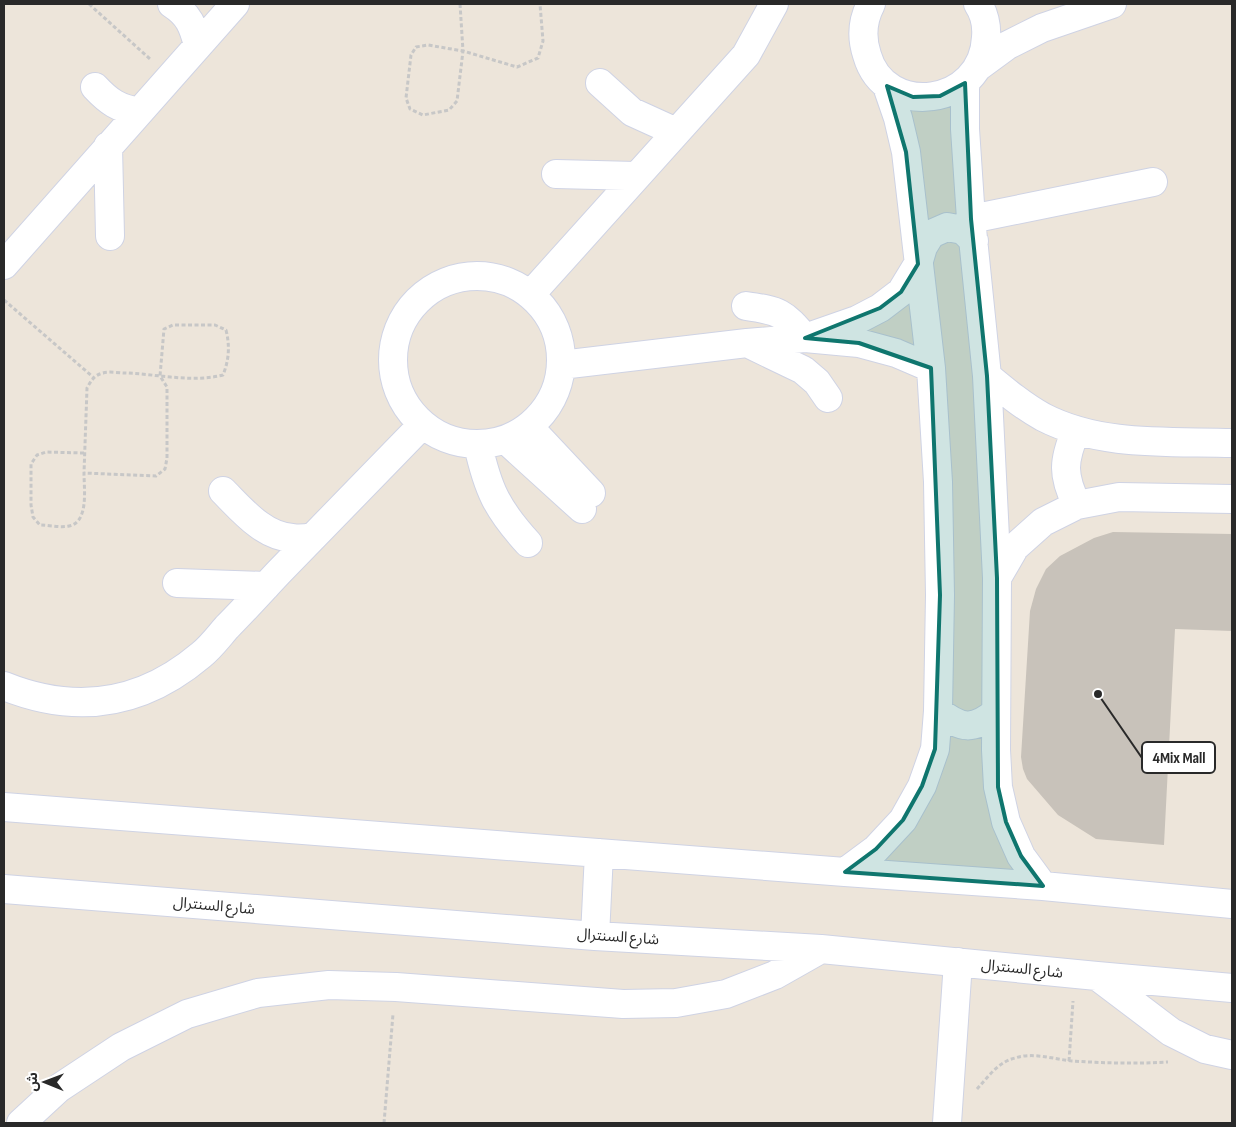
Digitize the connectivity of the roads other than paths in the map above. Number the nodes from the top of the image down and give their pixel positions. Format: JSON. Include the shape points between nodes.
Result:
{"nodes":[{"id":1,"x":172,"y":4,"type":"edge"},
{"id":2,"x":235,"y":4,"type":"edge"},
{"id":3,"x":774,"y":4,"type":"edge"},
{"id":4,"x":978,"y":4,"type":"edge"},
{"id":5,"x":1112,"y":4,"type":"edge"},
{"id":6,"x":868,"y":7,"type":"edge"},
{"id":7,"x":198,"y":45,"type":"junction"},
{"id":8,"x":972,"y":75,"type":"junction"},
{"id":9,"x":600,"y":82,"type":"dead end"},
{"id":10,"x":887,"y":86,"type":"junction"},
{"id":11,"x":95,"y":87,"type":"dead end"},
{"id":12,"x":139,"y":112,"type":"junction"},
{"id":13,"x":676,"y":132,"type":"junction"},
{"id":14,"x":108,"y":146,"type":"junction"},
{"id":15,"x":556,"y":174,"type":"dead end"},
{"id":16,"x":636,"y":176,"type":"junction"},
{"id":17,"x":1152,"y":182,"type":"dead end"},
{"id":18,"x":972,"y":230,"type":"junction"},
{"id":19,"x":110,"y":236,"type":"dead end"},
{"id":20,"x":918,"y":264,"type":"junction"},
{"id":21,"x":4,"y":265,"type":"edge"},
{"id":22,"x":531,"y":294,"type":"junction"},
{"id":23,"x":746,"y":306,"type":"dead end"},
{"id":24,"x":805,"y":338,"type":"junction"},
{"id":25,"x":747,"y":342,"type":"junction"},
{"id":26,"x":561,"y":365,"type":"junction"},
{"id":27,"x":931,"y":368,"type":"junction"},
{"id":28,"x":988,"y":376,"type":"junction"},
{"id":29,"x":828,"y":398,"type":"dead end"},
{"id":30,"x":422,"y":425,"type":"junction"},
{"id":31,"x":529,"y":427,"type":"junction"},
{"id":32,"x":1076,"y":430,"type":"junction"},
{"id":33,"x":506,"y":440,"type":"junction"},
{"id":34,"x":1232,"y":443,"type":"edge"},
{"id":35,"x":478,"y":445,"type":"junction"},
{"id":36,"x":223,"y":491,"type":"dead end"},
{"id":37,"x":1232,"y":499,"type":"edge"},
{"id":38,"x":1077,"y":505,"type":"junction"},
{"id":39,"x":313,"y":537,"type":"junction"},
{"id":40,"x":528,"y":543,"type":"dead end"},
{"id":41,"x":997,"y":578,"type":"junction"},
{"id":42,"x":177,"y":583,"type":"dead end"},
{"id":43,"x":266,"y":586,"type":"junction"},
{"id":44,"x":4,"y":686,"type":"edge"},
{"id":45,"x":938,"y":711,"type":"junction"},
{"id":46,"x":996,"y":712,"type":"junction"},
{"id":47,"x":4,"y":807,"type":"edge"},
{"id":48,"x":599,"y":852,"type":"junction"},
{"id":49,"x":845,"y":872,"type":"junction"},
{"id":50,"x":1043,"y":886,"type":"junction"},
{"id":51,"x":4,"y":889,"type":"edge"},
{"id":52,"x":1232,"y":904,"type":"edge"},
{"id":53,"x":595,"y":936,"type":"junction"},
{"id":54,"x":820,"y":949,"type":"junction"},
{"id":55,"x":958,"y":962,"type":"junction"},
{"id":56,"x":1086,"y":975,"type":"junction"},
{"id":57,"x":1232,"y":988,"type":"edge"},
{"id":58,"x":1232,"y":1055,"type":"edge"},
{"id":59,"x":21,"y":1123,"type":"edge"},
{"id":60,"x":946,"y":1123,"type":"edge"}],
"edges":[{"from":1,"to":7,"type":"street","via":[[183,11],[193,27]]},
{"from":2,"to":7,"type":"street"},
{"from":3,"to":13,"type":"street","via":[[746,55]]},
{"from":4,"to":8,"type":"street","via":[[987,28],[986,48]]},
{"from":5,"to":8,"type":"street","via":[[1042,28],[1008,45]]},
{"from":6,"to":10,"type":"street","via":[[862,39],[870,65]]},
{"from":7,"to":12,"type":"street"},
{"from":8,"to":10,"type":"street","via":[[940,96],[913,97]]},
{"from":8,"to":18,"type":"street","via":[[965,129]]},
{"from":9,"to":13,"type":"street","via":[[632,112]]},
{"from":10,"to":20,"type":"street","via":[[898,118],[912,186]]},
{"from":11,"to":12,"type":"street","via":[[122,108]]},
{"from":12,"to":14,"type":"street"},
{"from":13,"to":16,"type":"street"},
{"from":14,"to":19,"type":"street"},
{"from":14,"to":21,"type":"street"},
{"from":15,"to":16,"type":"street"},
{"from":16,"to":22,"type":"street"},
{"from":17,"to":18,"type":"street"},
{"from":18,"to":20,"type":"street","via":[[947,227],[931,234]]},
{"from":18,"to":28,"type":"street"},
{"from":20,"to":24,"type":"street","via":[[901,292],[880,308],[857,320]]},
{"from":20,"to":27,"type":"street"},
{"from":22,"to":26,"type":"street","via":[[555,326]]},
{"from":22,"to":30,"type":"street","via":[[508,280],[482,275],[456,277],[432,287],[412,305],[398,328],[392,353],[395,380],[405,404]]},
{"from":23,"to":24,"type":"street","via":[[779,313],[788,318]]},
{"from":24,"to":25,"type":"street"},
{"from":24,"to":27,"type":"street","via":[[860,343],[896,353]]},
{"from":25,"to":26,"type":"street"},
{"from":25,"to":29,"type":"street","via":[[803,370]]},
{"from":26,"to":31,"type":"street","via":[[557,388],[546,410]]},
{"from":27,"to":45,"type":"street","via":[[938,491]]},
{"from":28,"to":32,"type":"street","via":[[1014,399],[1044,417]]},
{"from":28,"to":41,"type":"street"},
{"from":30,"to":35,"type":"street","via":[[448,440]]},
{"from":30,"to":39,"type":"street"},
{"from":31,"to":33,"type":"street"},
{"from":31,"to":33,"type":"street","via":[[586,501]]},
{"from":32,"to":34,"type":"street","via":[[1119,440]]},
{"from":32,"to":38,"type":"street","via":[[1068,448],[1065,468],[1068,487]]},
{"from":33,"to":35,"type":"street"},
{"from":35,"to":40,"type":"street","via":[[494,498]]},
{"from":36,"to":39,"type":"street","via":[[271,532],[292,538]]},
{"from":37,"to":38,"type":"street","via":[[1119,497]]},
{"from":38,"to":41,"type":"street","via":[[1043,522],[1015,547]]},
{"from":39,"to":43,"type":"street"},
{"from":41,"to":46,"type":"street"},
{"from":42,"to":43,"type":"street"},
{"from":43,"to":44,"type":"street","via":[[203,654],[173,677],[138,693],[102,702],[64,702],[27,696]]},
{"from":45,"to":46,"type":"street","via":[[951,722],[967,726],[984,722]]},
{"from":45,"to":49,"type":"street","via":[[935,749],[922,786],[903,820],[876,849]]},
{"from":46,"to":50,"type":"street","via":[[998,787],[1006,822],[1021,856]]},
{"from":47,"to":48,"type":"street"},
{"from":48,"to":49,"type":"street"},
{"from":48,"to":53,"type":"street"},
{"from":49,"to":50,"type":"street"},
{"from":50,"to":52,"type":"street"},
{"from":51,"to":53,"type":"street","name":"شارع السنترال"},
{"from":53,"to":54,"type":"street","name":"شارع السنترال"},
{"from":54,"to":55,"type":"street","name":"شارع السنترال"},
{"from":54,"to":59,"type":"street","via":[[767,978],[726,994],[676,1003],[624,1004],[329,985],[258,992],[187,1014],[121,1047],[59,1088]]},
{"from":55,"to":56,"type":"street","name":"شارع السنترال"},
{"from":55,"to":60,"type":"street"},
{"from":56,"to":57,"type":"street","name":"شارع السنترال"},
{"from":56,"to":58,"type":"street","via":[[1171,1032],[1205,1049]]}]}
